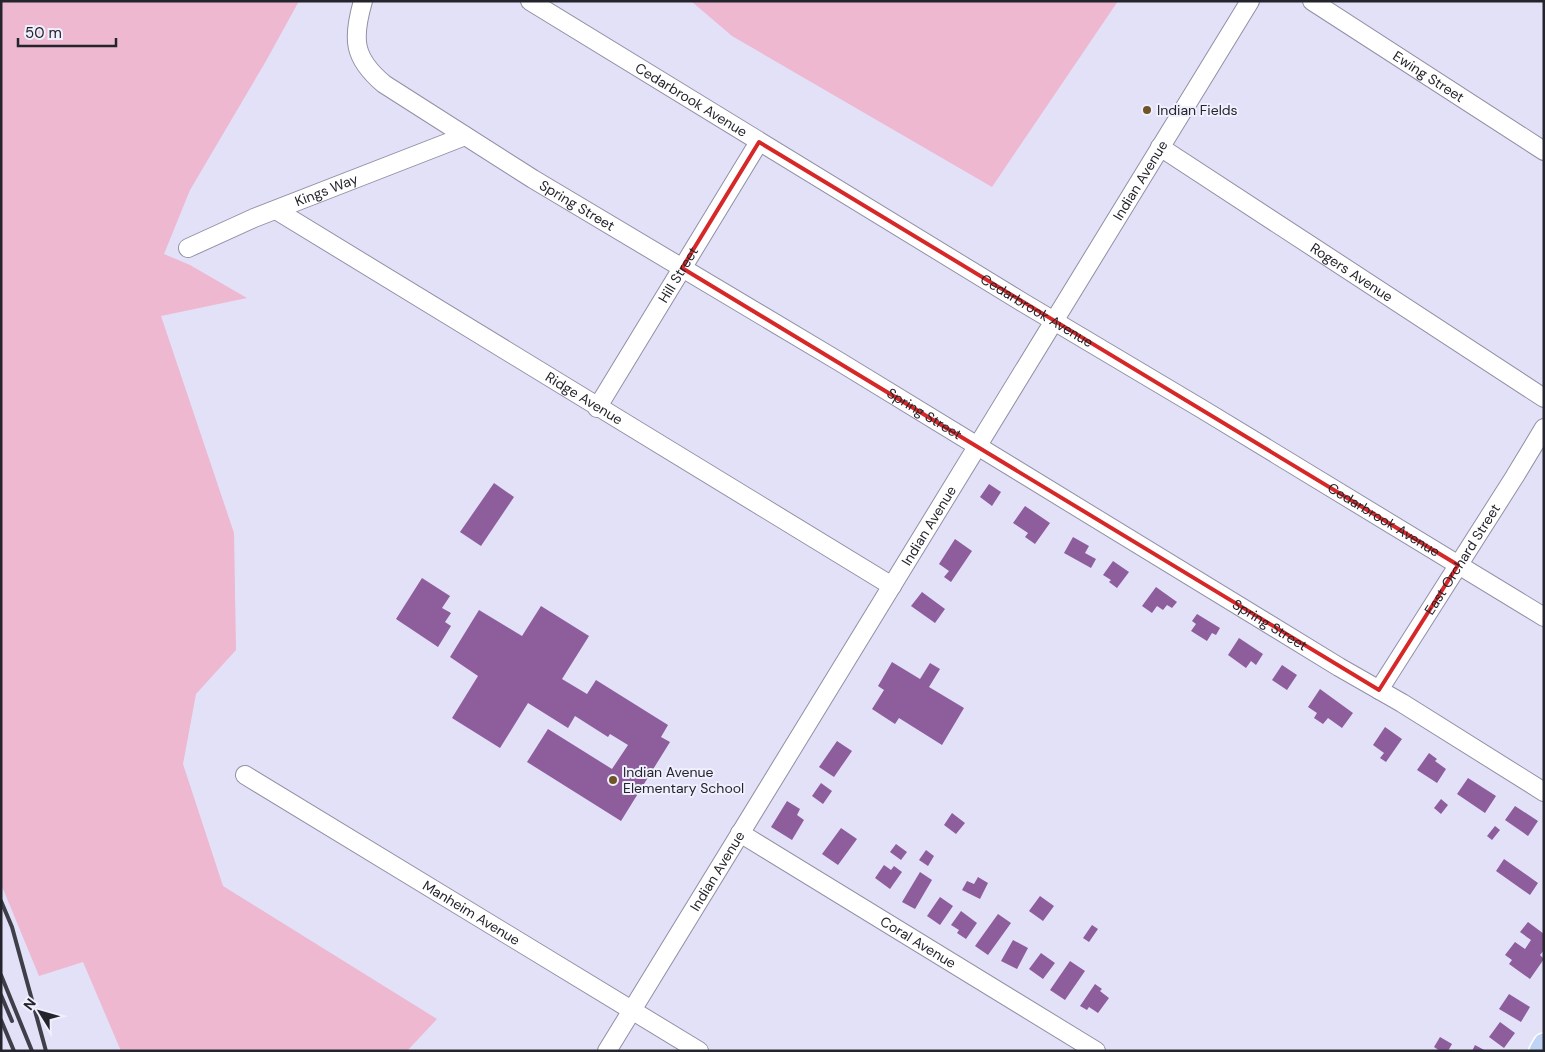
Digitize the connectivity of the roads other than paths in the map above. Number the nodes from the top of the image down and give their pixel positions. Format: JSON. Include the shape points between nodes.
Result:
{"nodes":[{"id":1,"x":530,"y":1,"type":"edge"},
{"id":2,"x":1250,"y":1,"type":"edge"},
{"id":3,"x":1312,"y":1,"type":"edge"},
{"id":4,"x":363,"y":2,"type":"edge"},
{"id":5,"x":465,"y":136,"type":"junction"},
{"id":6,"x":759,"y":142,"type":"junction"},
{"id":7,"x":1160,"y":147,"type":"junction"},
{"id":8,"x":1544,"y":151,"type":"edge"},
{"id":9,"x":276,"y":210,"type":"junction"},
{"id":10,"x":188,"y":248,"type":"dead end"},
{"id":11,"x":682,"y":268,"type":"junction"},
{"id":12,"x":1054,"y":320,"type":"junction"},
{"id":13,"x":1544,"y":398,"type":"edge"},
{"id":14,"x":597,"y":408,"type":"junction"},
{"id":15,"x":1544,"y":428,"type":"edge"},
{"id":16,"x":977,"y":446,"type":"junction"},
{"id":17,"x":1458,"y":565,"type":"junction"},
{"id":18,"x":892,"y":586,"type":"junction"},
{"id":19,"x":1544,"y":617,"type":"edge"},
{"id":20,"x":1379,"y":690,"type":"junction"},
{"id":21,"x":245,"y":774,"type":"dead end"},
{"id":22,"x":1544,"y":792,"type":"edge"},
{"id":23,"x":740,"y":834,"type":"junction"},
{"id":24,"x":632,"y":1010,"type":"junction"},
{"id":25,"x":1544,"y":1044,"type":"edge"},
{"id":26,"x":607,"y":1051,"type":"edge"},
{"id":27,"x":699,"y":1051,"type":"edge"},
{"id":28,"x":1096,"y":1051,"type":"edge"},
{"id":29,"x":1540,"y":1051,"type":"edge"}],
"edges":[{"from":1,"to":6,"type":"street","name":"Cedarbrook Avenue"},
{"from":2,"to":7,"type":"street","name":"Indian Avenue"},
{"from":3,"to":8,"type":"street","name":"Ewing Street"},
{"from":4,"to":5,"type":"street","name":"Spring Street","via":[[356,36],[364,65],[384,84]]},
{"from":5,"to":9,"type":"street","name":"Kings Way"},
{"from":5,"to":11,"type":"street","name":"Spring Street"},
{"from":6,"to":11,"type":"street","name":"Hill Street"},
{"from":6,"to":12,"type":"street","name":"Cedarbrook Avenue"},
{"from":7,"to":12,"type":"street","name":"Indian Avenue"},
{"from":7,"to":13,"type":"street","name":"Rogers Avenue"},
{"from":9,"to":10,"type":"street","name":"Kings Way"},
{"from":9,"to":14,"type":"street","name":"Ridge Avenue"},
{"from":11,"to":14,"type":"street","name":"Hill Street"},
{"from":11,"to":16,"type":"street","name":"Spring Street"},
{"from":12,"to":16,"type":"street","name":"Indian Avenue"},
{"from":12,"to":17,"type":"street","name":"Cedarbrook Avenue"},
{"from":14,"to":18,"type":"street","name":"Ridge Avenue"},
{"from":15,"to":17,"type":"street","name":"East Orchard Street"},
{"from":16,"to":18,"type":"street","name":"Indian Avenue"},
{"from":16,"to":20,"type":"street","name":"Spring Street"},
{"from":17,"to":19,"type":"street","name":"Cedarbrook Avenue"},
{"from":17,"to":20,"type":"street","name":"East Orchard Street"},
{"from":18,"to":23,"type":"street","name":"Indian Avenue"},
{"from":20,"to":22,"type":"street","name":"Spring Street"},
{"from":21,"to":24,"type":"street","name":"Manheim Avenue"},
{"from":23,"to":24,"type":"street","name":"Indian Avenue"},
{"from":23,"to":28,"type":"street","name":"Coral Avenue"},
{"from":24,"to":26,"type":"street","name":"Indian Avenue"},
{"from":24,"to":27,"type":"street","name":"Manheim Avenue"},
{"from":25,"to":29,"type":"main road"}]}
